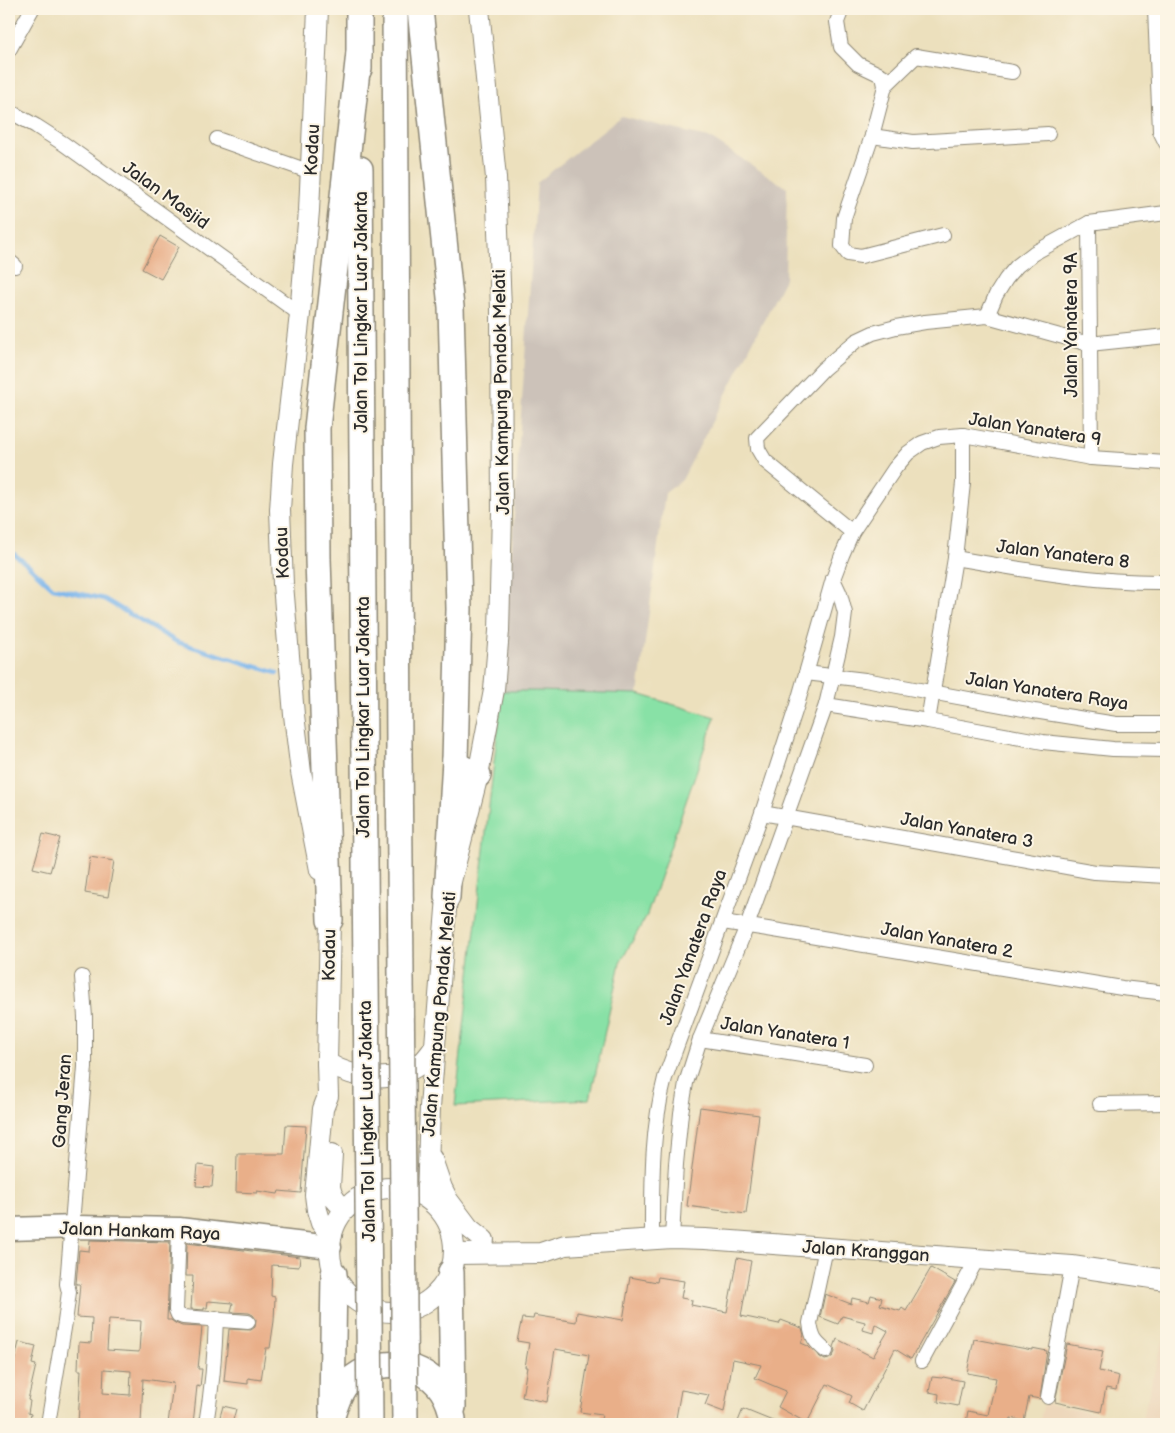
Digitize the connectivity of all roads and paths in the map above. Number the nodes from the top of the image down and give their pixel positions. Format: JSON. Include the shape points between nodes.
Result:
{"nodes":[{"id":1,"x":32,"y":9,"type":"edge"},
{"id":2,"x":318,"y":9,"type":"edge"},
{"id":3,"x":359,"y":9,"type":"edge"},
{"id":4,"x":395,"y":9,"type":"edge"},
{"id":5,"x":420,"y":9,"type":"edge"},
{"id":6,"x":479,"y":9,"type":"edge"},
{"id":7,"x":842,"y":9,"type":"edge"},
{"id":8,"x":1155,"y":9,"type":"edge"},
{"id":9,"x":9,"y":50,"type":"edge"},
{"id":10,"x":359,"y":53,"type":"junction"},
{"id":11,"x":1012,"y":72,"type":"dead end"},
{"id":12,"x":885,"y":86,"type":"junction"},
{"id":13,"x":9,"y":110,"type":"edge"},
{"id":14,"x":1163,"y":118,"type":"edge"},
{"id":15,"x":1048,"y":134,"type":"dead end"},
{"id":16,"x":872,"y":136,"type":"junction"},
{"id":17,"x":217,"y":140,"type":"dead end"},
{"id":18,"x":1166,"y":143,"type":"edge"},
{"id":19,"x":312,"y":172,"type":"junction"},
{"id":20,"x":1166,"y":213,"type":"edge"},
{"id":21,"x":1089,"y":222,"type":"junction"},
{"id":22,"x":943,"y":235,"type":"dead end"},
{"id":23,"x":300,"y":314,"type":"junction"},
{"id":24,"x":987,"y":316,"type":"junction"},
{"id":25,"x":1166,"y":336,"type":"edge"},
{"id":26,"x":1089,"y":344,"type":"junction"},
{"id":27,"x":963,"y":435,"type":"junction"},
{"id":28,"x":1091,"y":458,"type":"junction"},
{"id":29,"x":1166,"y":463,"type":"edge"},
{"id":30,"x":852,"y":532,"type":"junction"},
{"id":31,"x":955,"y":558,"type":"junction"},
{"id":32,"x":834,"y":579,"type":"junction"},
{"id":33,"x":1166,"y":582,"type":"edge"},
{"id":34,"x":806,"y":673,"type":"junction"},
{"id":35,"x":833,"y":676,"type":"junction"},
{"id":36,"x":932,"y":692,"type":"junction"},
{"id":37,"x":826,"y":705,"type":"junction"},
{"id":38,"x":928,"y":721,"type":"junction"},
{"id":39,"x":1166,"y":724,"type":"edge"},
{"id":40,"x":1166,"y":750,"type":"edge"},
{"id":41,"x":455,"y":760,"type":"junction"},
{"id":42,"x":478,"y":774,"type":"junction"},
{"id":43,"x":762,"y":813,"type":"junction"},
{"id":44,"x":786,"y":818,"type":"junction"},
{"id":45,"x":1166,"y":876,"type":"edge"},
{"id":46,"x":447,"y":897,"type":"junction"},
{"id":47,"x":330,"y":920,"type":"junction"},
{"id":48,"x":722,"y":922,"type":"junction"},
{"id":49,"x":747,"y":926,"type":"junction"},
{"id":50,"x":82,"y":977,"type":"dead end"},
{"id":51,"x":1166,"y":993,"type":"edge"},
{"id":52,"x":700,"y":1039,"type":"junction"},
{"id":53,"x":435,"y":1047,"type":"junction"},
{"id":54,"x":327,"y":1063,"type":"junction"},
{"id":55,"x":865,"y":1065,"type":"dead end"},
{"id":56,"x":1166,"y":1103,"type":"edge"},
{"id":57,"x":1100,"y":1104,"type":"dead end"},
{"id":58,"x":655,"y":1138,"type":"junction"},
{"id":59,"x":428,"y":1140,"type":"junction"},
{"id":60,"x":678,"y":1141,"type":"junction"},
{"id":61,"x":326,"y":1147,"type":"junction"},
{"id":62,"x":427,"y":1198,"type":"junction"},
{"id":63,"x":346,"y":1209,"type":"junction"},
{"id":64,"x":74,"y":1227,"type":"junction"},
{"id":65,"x":9,"y":1229,"type":"edge"},
{"id":66,"x":180,"y":1229,"type":"junction"},
{"id":67,"x":662,"y":1239,"type":"junction"},
{"id":68,"x":484,"y":1240,"type":"junction"},
{"id":69,"x":331,"y":1241,"type":"junction"},
{"id":70,"x":565,"y":1245,"type":"junction"},
{"id":71,"x":826,"y":1248,"type":"junction"},
{"id":72,"x":453,"y":1256,"type":"junction"},
{"id":73,"x":977,"y":1259,"type":"junction"},
{"id":74,"x":1072,"y":1266,"type":"junction"},
{"id":75,"x":334,"y":1274,"type":"junction"},
{"id":76,"x":1166,"y":1280,"type":"edge"},
{"id":77,"x":348,"y":1295,"type":"junction"},
{"id":78,"x":216,"y":1318,"type":"junction"},
{"id":79,"x":248,"y":1322,"type":"dead end"},
{"id":80,"x":333,"y":1326,"type":"junction"},
{"id":81,"x":826,"y":1351,"type":"dead end"},
{"id":82,"x":922,"y":1361,"type":"dead end"},
{"id":83,"x":1048,"y":1397,"type":"dead end"},
{"id":84,"x":332,"y":1420,"type":"edge"},
{"id":85,"x":453,"y":1422,"type":"edge"},
{"id":86,"x":48,"y":1424,"type":"edge"},
{"id":87,"x":206,"y":1424,"type":"edge"},
{"id":88,"x":370,"y":1424,"type":"edge"},
{"id":89,"x":405,"y":1424,"type":"edge"}],
"edges":[{"from":1,"to":9,"type":"street"},
{"from":2,"to":19,"type":"main road","name":"Kodau"},
{"from":3,"to":10,"type":"highway","name":"Jalan Tol Lingkar Luar Jakarta"},
{"from":4,"to":89,"type":"highway","name":"Jalan Tol Lingkar Luar Jakarta","bridge":true},
{"from":5,"to":41,"type":"highway","via":[[450,307],[459,610]]},
{"from":6,"to":42,"type":"main road","name":"Jalan Kampung Pondok Melati","via":[[496,178],[501,308],[502,513],[494,690]]},
{"from":7,"to":12,"type":"street","via":[[838,22],[841,47],[858,64],[883,76]]},
{"from":8,"to":14,"type":"street"},
{"from":10,"to":47,"type":"highway","via":[[317,428]]},
{"from":10,"to":88,"type":"highway","name":"Jalan Tol Lingkar Luar Jakarta","bridge":true},
{"from":11,"to":12,"type":"street","via":[[916,56]]},
{"from":12,"to":16,"type":"street"},
{"from":13,"to":23,"type":"street","name":"Jalan Masjid","via":[[64,144]]},
{"from":14,"to":18,"type":"street","via":[[1160,131]]},
{"from":15,"to":16,"type":"street","via":[[912,142]]},
{"from":16,"to":22,"type":"street","via":[[844,218],[842,246],[848,254],[861,256]]},
{"from":17,"to":19,"type":"street"},
{"from":19,"to":23,"type":"main road","name":"Kodau"},
{"from":20,"to":21,"type":"street"},
{"from":21,"to":24,"type":"street","via":[[1017,266],[996,295]]},
{"from":21,"to":26,"type":"street","name":"Jalan Yanatera 9A"},
{"from":23,"to":47,"type":"main road","name":"Kodau","via":[[280,510],[283,584],[294,715]]},
{"from":24,"to":26,"type":"street"},
{"from":24,"to":30,"type":"street","via":[[896,327],[856,341],[823,369],[757,438],[758,449],[765,461]]},
{"from":25,"to":26,"type":"street"},
{"from":26,"to":28,"type":"street","name":"Jalan Yanatera 9A"},
{"from":27,"to":28,"type":"street","name":"Jalan Yanatera 9"},
{"from":27,"to":30,"type":"street","name":"Jalan Yanatera 9","via":[[939,437],[908,453]]},
{"from":27,"to":31,"type":"street","via":[[963,483]]},
{"from":28,"to":29,"type":"street","name":"Jalan Yanatera 9"},
{"from":30,"to":32,"type":"street","name":"Jalan Yanatera Raya"},
{"from":31,"to":33,"type":"street","name":"Jalan Yanatera 8","via":[[1074,577]]},
{"from":31,"to":36,"type":"street"},
{"from":32,"to":34,"type":"street","name":"Jalan Yanatera Raya"},
{"from":32,"to":35,"type":"street","via":[[845,612]]},
{"from":34,"to":35,"type":"street","name":"Jalan Yanatera Raya"},
{"from":34,"to":43,"type":"street","name":"Jalan Yanatera Raya"},
{"from":35,"to":36,"type":"street","name":"Jalan Yanatera Raya"},
{"from":35,"to":37,"type":"street"},
{"from":36,"to":38,"type":"street"},
{"from":36,"to":39,"type":"street","name":"Jalan Yanatera Raya","via":[[1116,724]]},
{"from":37,"to":38,"type":"street"},
{"from":37,"to":44,"type":"street"},
{"from":38,"to":40,"type":"street","via":[[1043,742]]},
{"from":41,"to":42,"type":"highway","via":[[460,767]]},
{"from":41,"to":46,"type":"highway"},
{"from":42,"to":46,"type":"main road","name":"Jalan Kampung Pondak Melati"},
{"from":43,"to":44,"type":"street","name":"Jalan Yanatera 3"},
{"from":43,"to":48,"type":"street","name":"Jalan Yanatera Raya"},
{"from":44,"to":45,"type":"street","name":"Jalan Yanatera 3","via":[[1095,872]]},
{"from":44,"to":49,"type":"street"},
{"from":46,"to":53,"type":"main road","name":"Jalan Kampung Pondak Melati"},
{"from":47,"to":54,"type":"main road","name":"Kodau"},
{"from":48,"to":49,"type":"street","name":"Jalan Yanatera 2"},
{"from":48,"to":58,"type":"street","name":"Jalan Yanatera Raya","via":[[665,1078]]},
{"from":49,"to":51,"type":"street","name":"Jalan Yanatera 2"},
{"from":49,"to":52,"type":"street"},
{"from":50,"to":64,"type":"street","name":"Gang Jeran","via":[[86,1017],[85,1067]]},
{"from":52,"to":55,"type":"street","name":"Jalan Yanatera 1"},
{"from":52,"to":60,"type":"street","via":[[686,1083]]},
{"from":53,"to":54,"type":"main road","via":[[421,1064],[401,1074],[379,1078],[357,1076]]},
{"from":53,"to":59,"type":"main road","name":"Jalan Kampung Pondak Melati"},
{"from":54,"to":61,"type":"main road","name":"Kodau","via":[[328,1096],[323,1109],[328,1119]]},
{"from":56,"to":57,"type":"street"},
{"from":58,"to":60,"type":"street"},
{"from":58,"to":67,"type":"street","name":"Jalan Yanatera Raya","via":[[652,1165]]},
{"from":59,"to":62,"type":"main road","name":"Jalan Kampung Pondak Melati"},
{"from":59,"to":68,"type":"main road","via":[[448,1200],[468,1228]]},
{"from":60,"to":67,"type":"street"},
{"from":61,"to":63,"type":"main road","name":"Kodau","via":[[331,1193]]},
{"from":61,"to":69,"type":"main road","name":"Kodau","via":[[316,1204],[321,1223]]},
{"from":62,"to":63,"type":"main road","via":[[405,1189],[382,1188],[360,1196]]},
{"from":62,"to":72,"type":"main road","via":[[437,1206],[451,1228]]},
{"from":63,"to":69,"type":"main road","via":[[336,1222]]},
{"from":64,"to":65,"type":"main road","name":"Jalan Hankam Raya"},
{"from":64,"to":66,"type":"main road","name":"Jalan Hankam Raya"},
{"from":64,"to":86,"type":"street","name":"Gang Jeran","via":[[67,1284],[69,1292]]},
{"from":66,"to":69,"type":"main road","name":"Jalan Hankam Raya"},
{"from":66,"to":78,"type":"street","via":[[177,1313],[183,1317]]},
{"from":67,"to":70,"type":"main road","name":"Jalan Kranggan"},
{"from":67,"to":71,"type":"main road","name":"Jalan Kranggan"},
{"from":68,"to":70,"type":"main road","name":"Jalan Kranggan","via":[[541,1239]]},
{"from":68,"to":72,"type":"main road","name":"Jalan Kranggan"},
{"from":69,"to":75,"type":"main road"},
{"from":70,"to":72,"type":"main road","name":"Jalan Kranggan","via":[[541,1253]]},
{"from":71,"to":73,"type":"main road","name":"Jalan Kranggan"},
{"from":71,"to":81,"type":"street","via":[[810,1323],[816,1342]]},
{"from":72,"to":77,"type":"main road","via":[[439,1292],[416,1308],[400,1313],[378,1312]]},
{"from":72,"to":85,"type":"highway"},
{"from":73,"to":74,"type":"main road","name":"Jalan Kranggan"},
{"from":73,"to":82,"type":"street"},
{"from":74,"to":76,"type":"main road","name":"Jalan Kranggan"},
{"from":74,"to":83,"type":"street"},
{"from":75,"to":77,"type":"main road"},
{"from":75,"to":80,"type":"highway"},
{"from":77,"to":80,"type":"highway"},
{"from":78,"to":79,"type":"street"},
{"from":78,"to":87,"type":"street","via":[[215,1356]]},
{"from":80,"to":84,"type":"highway"},
{"from":84,"to":85,"type":"highway","via":[[339,1396],[351,1380],[368,1369],[399,1364],[419,1370],[436,1382],[448,1399]]}]}
